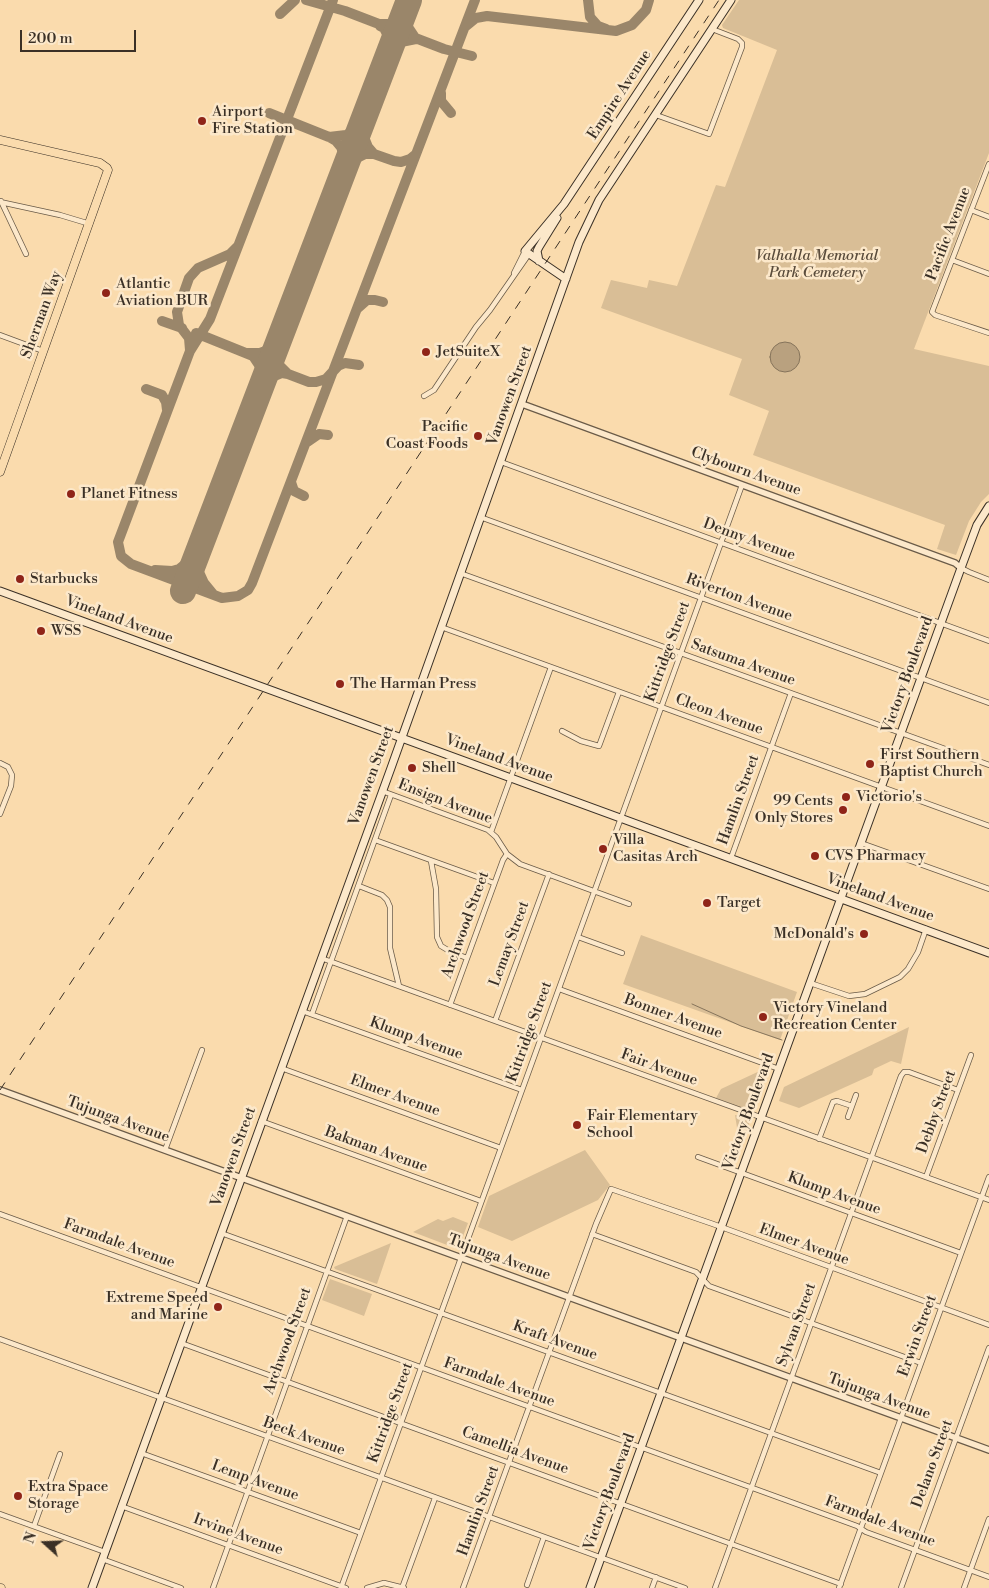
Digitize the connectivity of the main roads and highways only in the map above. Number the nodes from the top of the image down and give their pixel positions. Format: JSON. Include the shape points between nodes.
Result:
{"nodes":[{"id":1,"x":699,"y":0,"type":"edge"},
{"id":2,"x":730,"y":0,"type":"edge"},
{"id":3,"x":0,"y":140,"type":"edge"},
{"id":4,"x":564,"y":204,"type":"junction"},
{"id":5,"x":557,"y":218,"type":"junction"},
{"id":6,"x":527,"y":253,"type":"junction"},
{"id":7,"x":539,"y":261,"type":"junction"},
{"id":8,"x":566,"y":279,"type":"junction"},
{"id":9,"x":0,"y":472,"type":"edge"},
{"id":10,"x":989,"y":506,"type":"edge"},
{"id":11,"x":0,"y":591,"type":"edge"},
{"id":12,"x":401,"y":737,"type":"junction"},
{"id":13,"x":841,"y":898,"type":"junction"},
{"id":14,"x":989,"y":953,"type":"edge"},
{"id":15,"x":92,"y":1588,"type":"edge"},
{"id":16,"x":590,"y":1588,"type":"edge"}],
"edges":[{"from":1,"to":4,"type":"main road","name":"Empire Avenue"},
{"from":2,"to":8,"type":"main road","name":"Vanowen Street","via":[[593,211]]},
{"from":3,"to":9,"type":"main road","name":"Sherman Way","via":[[100,162],[108,174]]},
{"from":4,"to":5,"type":"main road","name":"Empire Avenue"},
{"from":4,"to":6,"type":"main road","name":"Empire Avenue"},
{"from":5,"to":6,"type":"main road","name":"Empire Avenue"},
{"from":5,"to":7,"type":"main road","via":[[538,247]]},
{"from":6,"to":7,"type":"main road"},
{"from":7,"to":8,"type":"main road"},
{"from":8,"to":12,"type":"main road","name":"Vanowen Street"},
{"from":10,"to":13,"type":"main road","name":"Victory Boulevard","via":[[977,525]]},
{"from":11,"to":12,"type":"main road","name":"Vineland Avenue"},
{"from":12,"to":13,"type":"main road","name":"Vineland Avenue"},
{"from":12,"to":15,"type":"main road","name":"Vanowen Street"},
{"from":13,"to":14,"type":"main road","name":"Vineland Avenue"},
{"from":13,"to":16,"type":"main road","name":"Victory Boulevard"}]}
